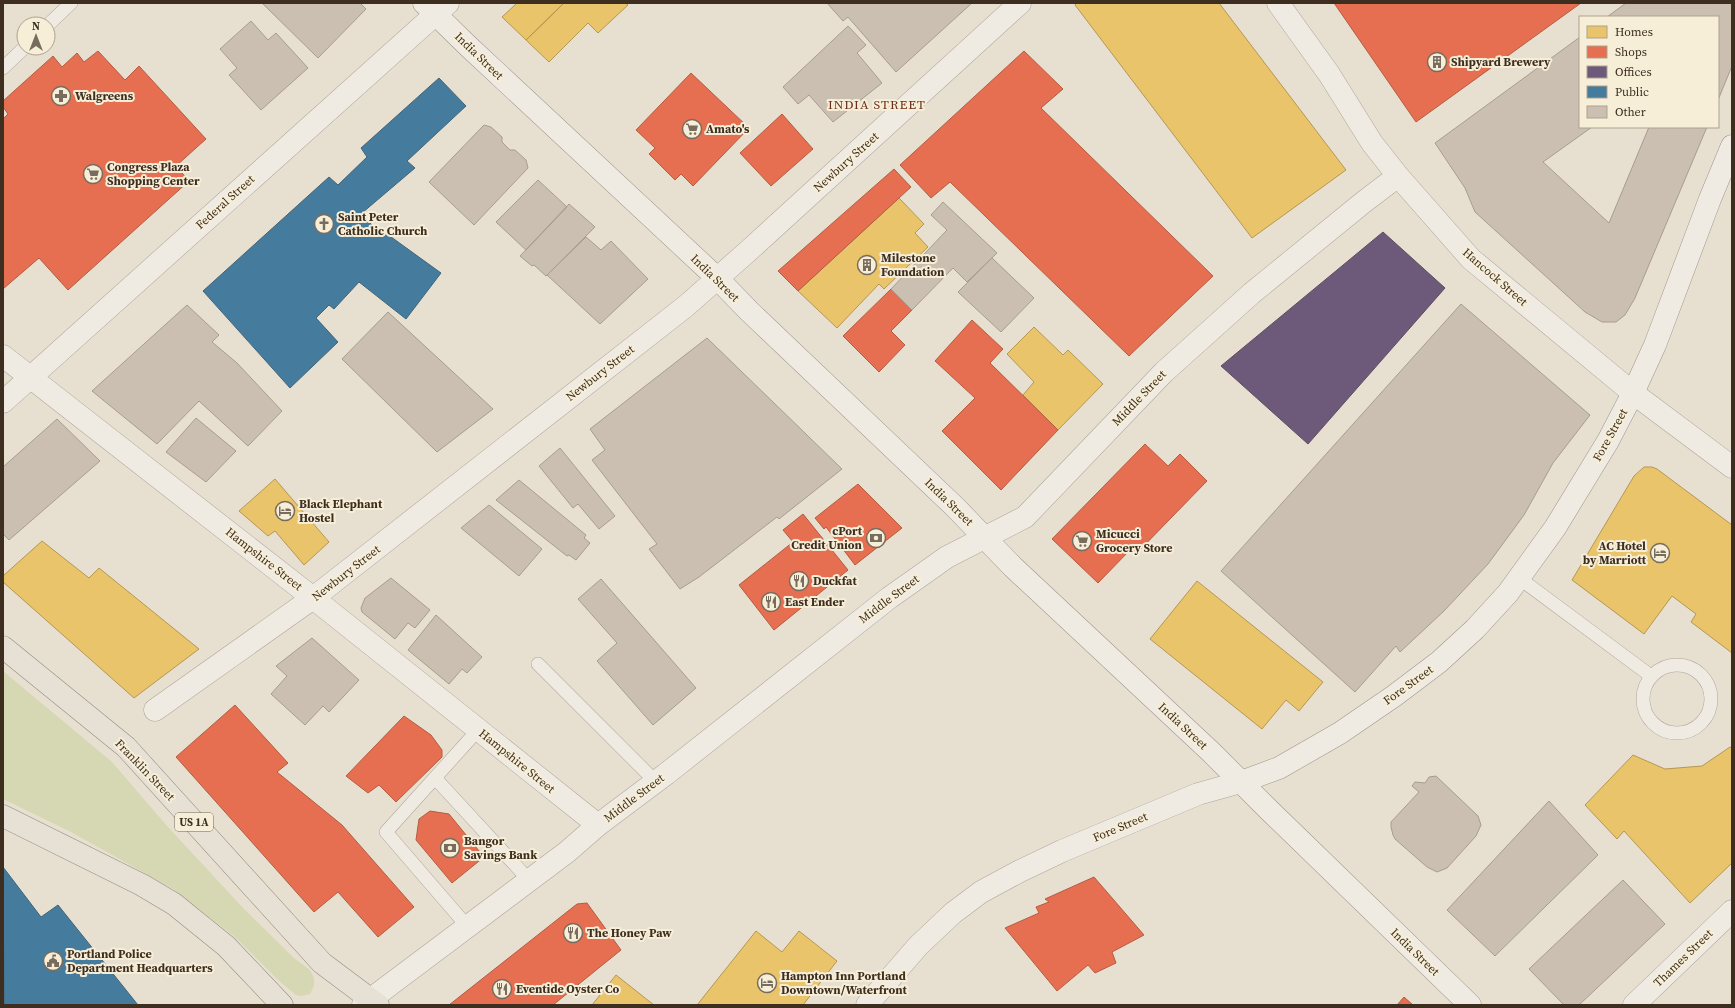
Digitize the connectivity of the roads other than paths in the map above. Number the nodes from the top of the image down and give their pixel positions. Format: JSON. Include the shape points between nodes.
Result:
{"nodes":[{"id":1,"x":71,"y":3,"type":"edge"},
{"id":2,"x":1020,"y":3,"type":"edge"},
{"id":3,"x":1278,"y":3,"type":"edge"},
{"id":4,"x":436,"y":6,"type":"edge"},
{"id":5,"x":56,"y":17,"type":"edge"},
{"id":6,"x":16,"y":56,"type":"edge"},
{"id":7,"x":3,"y":68,"type":"edge"},
{"id":8,"x":1732,"y":146,"type":"edge"},
{"id":9,"x":1398,"y":176,"type":"junction"},
{"id":10,"x":718,"y":279,"type":"junction"},
{"id":11,"x":3,"y":356,"type":"edge"},
{"id":12,"x":30,"y":378,"type":"junction"},
{"id":13,"x":1633,"y":393,"type":"junction"},
{"id":14,"x":3,"y":402,"type":"edge"},
{"id":15,"x":1732,"y":467,"type":"edge"},
{"id":16,"x":985,"y":537,"type":"junction"},
{"id":17,"x":1519,"y":578,"type":"junction"},
{"id":18,"x":313,"y":598,"type":"junction"},
{"id":19,"x":3,"y":647,"type":"edge"},
{"id":20,"x":538,"y":664,"type":"dead end"},
{"id":21,"x":1651,"y":676,"type":"junction"},
{"id":22,"x":155,"y":710,"type":"dead end"},
{"id":23,"x":478,"y":730,"type":"junction"},
{"id":24,"x":435,"y":778,"type":"junction"},
{"id":25,"x":656,"y":782,"type":"junction"},
{"id":26,"x":1240,"y":782,"type":"junction"},
{"id":27,"x":3,"y":816,"type":"edge"},
{"id":28,"x":598,"y":825,"type":"junction"},
{"id":29,"x":529,"y":880,"type":"junction"},
{"id":30,"x":1732,"y":911,"type":"edge"},
{"id":31,"x":467,"y":926,"type":"junction"},
{"id":32,"x":370,"y":1003,"type":"edge"},
{"id":33,"x":282,"y":1005,"type":"edge"},
{"id":34,"x":867,"y":1005,"type":"edge"},
{"id":35,"x":1470,"y":1005,"type":"edge"},
{"id":36,"x":1634,"y":1005,"type":"edge"}],
"edges":[{"from":1,"to":5,"type":"lane"},
{"from":2,"to":10,"type":"street","name":"Newbury Street"},
{"from":3,"to":9,"type":"street","name":"Hancock Street","via":[[1329,74],[1372,144]]},
{"from":4,"to":10,"type":"street","name":"India Street","via":[[468,46]]},
{"from":4,"to":12,"type":"street","name":"Federal Street"},
{"from":6,"to":7,"type":"lane"},
{"from":8,"to":13,"type":"street","name":"Fore Street","via":[[1655,345]]},
{"from":9,"to":13,"type":"street","name":"Hancock Street","via":[[1471,259]]},
{"from":9,"to":16,"type":"street","name":"Middle Street","via":[[1252,293],[1164,372],[1025,517]]},
{"from":10,"to":16,"type":"street","name":"India Street"},
{"from":10,"to":18,"type":"street","name":"Newbury Street"},
{"from":11,"to":12,"type":"street","name":"Hampshire Street"},
{"from":12,"to":14,"type":"street","name":"Federal Street"},
{"from":12,"to":18,"type":"street","name":"Hampshire Street"},
{"from":13,"to":15,"type":"street","name":"Hancock Street"},
{"from":13,"to":17,"type":"street","name":"Fore Street","via":[[1608,441],[1555,528]]},
{"from":16,"to":25,"type":"street","name":"Middle Street","via":[[947,556],[889,598]]},
{"from":16,"to":26,"type":"street","name":"India Street","via":[[1013,567]]},
{"from":17,"to":21,"type":"lane"},
{"from":17,"to":26,"type":"street","name":"Fore Street","via":[[1475,629],[1439,662],[1394,696],[1340,733],[1279,768]]},
{"from":18,"to":22,"type":"street","name":"Newbury Street"},
{"from":18,"to":23,"type":"street","name":"Hampshire Street"},
{"from":19,"to":32,"type":"main road","name":"Franklin Street","number":"US 1A","via":[[126,747],[322,963]]},
{"from":20,"to":25,"type":"lane"},
{"from":21,"to":21,"type":"lane","via":[[1644,687],[1642,698],[1644,710],[1657,728],[1668,733],[1680,734],[1701,725],[1711,705],[1708,683],[1701,674],[1691,668],[1675,665],[1659,669]]},
{"from":23,"to":24,"type":"lane"},
{"from":23,"to":28,"type":"street","name":"Hampshire Street"},
{"from":24,"to":29,"type":"lane"},
{"from":24,"to":31,"type":"lane","via":[[386,832]]},
{"from":25,"to":28,"type":"street","name":"Middle Street"},
{"from":26,"to":34,"type":"street","name":"Fore Street","via":[[1198,794],[1062,851],[1020,870],[981,892],[953,913],[918,946]]},
{"from":26,"to":35,"type":"street","name":"India Street"},
{"from":27,"to":33,"type":"main road","via":[[142,885],[174,904],[226,946]]},
{"from":28,"to":29,"type":"street","name":"Middle Street"},
{"from":29,"to":31,"type":"street","name":"Middle Street"},
{"from":30,"to":36,"type":"street","name":"Thames Street"},
{"from":31,"to":32,"type":"street","name":"Middle Street"}]}
